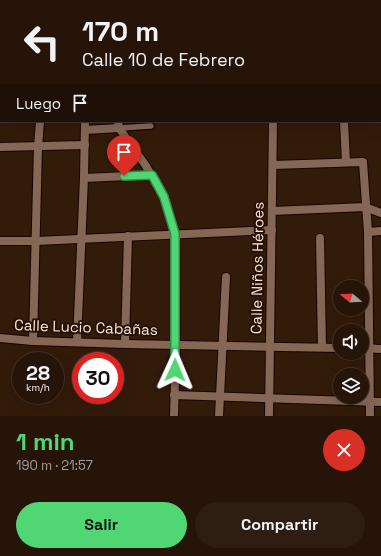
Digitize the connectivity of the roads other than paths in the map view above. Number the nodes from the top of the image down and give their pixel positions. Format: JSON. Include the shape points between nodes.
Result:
{"nodes":[{"id":1,"x":40,"y":122,"type":"edge"},
{"id":2,"x":85,"y":122,"type":"edge"},
{"id":3,"x":273,"y":122,"type":"edge"},
{"id":4,"x":344,"y":122,"type":"edge"},
{"id":5,"x":118,"y":125,"type":"edge"},
{"id":6,"x":152,"y":126,"type":"dead end"},
{"id":7,"x":85,"y":130,"type":"junction"},
{"id":8,"x":85,"y":145,"type":"junction"},
{"id":9,"x":0,"y":147,"type":"edge"},
{"id":10,"x":38,"y":147,"type":"junction"},
{"id":11,"x":346,"y":162,"type":"junction"},
{"id":12,"x":273,"y":164,"type":"junction"},
{"id":13,"x":152,"y":175,"type":"junction"},
{"id":14,"x":84,"y":178,"type":"junction"},
{"id":15,"x":366,"y":207,"type":"junction"},
{"id":16,"x":272,"y":211,"type":"junction"},
{"id":17,"x":381,"y":212,"type":"edge"},
{"id":18,"x":272,"y":230,"type":"junction"},
{"id":19,"x":381,"y":231,"type":"edge"},
{"id":20,"x":368,"y":232,"type":"junction"},
{"id":21,"x":175,"y":234,"type":"junction"},
{"id":22,"x":128,"y":236,"type":"junction"},
{"id":23,"x":81,"y":238,"type":"junction"},
{"id":24,"x":320,"y":238,"type":"dead end"},
{"id":25,"x":0,"y":241,"type":"edge"},
{"id":26,"x":36,"y":241,"type":"junction"},
{"id":27,"x":226,"y":277,"type":"dead end"},
{"id":28,"x":366,"y":324,"type":"edge"},
{"id":29,"x":0,"y":338,"type":"edge"},
{"id":30,"x":33,"y":340,"type":"junction"},
{"id":31,"x":77,"y":342,"type":"junction"},
{"id":32,"x":125,"y":344,"type":"junction"},
{"id":33,"x":176,"y":344,"type":"junction"},
{"id":34,"x":223,"y":345,"type":"junction"},
{"id":35,"x":270,"y":346,"type":"junction"},
{"id":36,"x":322,"y":347,"type":"junction"},
{"id":37,"x":333,"y":348,"type":"edge"},
{"id":38,"x":369,"y":348,"type":"edge"},
{"id":39,"x":381,"y":349,"type":"edge"},
{"id":40,"x":367,"y":360,"type":"edge"},
{"id":41,"x":174,"y":395,"type":"junction"},
{"id":42,"x":220,"y":397,"type":"junction"},
{"id":43,"x":269,"y":398,"type":"junction"},
{"id":44,"x":370,"y":402,"type":"junction"},
{"id":45,"x":381,"y":402,"type":"edge"},
{"id":46,"x":174,"y":416,"type":"edge"},
{"id":47,"x":219,"y":416,"type":"edge"},
{"id":48,"x":269,"y":416,"type":"edge"},
{"id":49,"x":370,"y":416,"type":"edge"}],
"edges":[{"from":1,"to":10,"type":"street"},
{"from":2,"to":7,"type":"street"},
{"from":3,"to":12,"type":"street","name":"Calle Niños Héroes"},
{"from":4,"to":11,"type":"street"},
{"from":5,"to":6,"type":"street"},
{"from":5,"to":7,"type":"street"},
{"from":5,"to":13,"type":"street"},
{"from":7,"to":8,"type":"street"},
{"from":8,"to":10,"type":"street"},
{"from":8,"to":14,"type":"street"},
{"from":9,"to":10,"type":"street"},
{"from":10,"to":26,"type":"street"},
{"from":11,"to":12,"type":"street"},
{"from":11,"to":15,"type":"street","via":[[363,162]]},
{"from":12,"to":16,"type":"street","name":"Calle Niños Héroes"},
{"from":13,"to":14,"type":"street"},
{"from":13,"to":21,"type":"street","via":[[164,197]]},
{"from":14,"to":23,"type":"street"},
{"from":15,"to":16,"type":"street"},
{"from":15,"to":17,"type":"street"},
{"from":15,"to":20,"type":"street"},
{"from":16,"to":18,"type":"street","name":"Calle Niños Héroes"},
{"from":18,"to":21,"type":"street"},
{"from":18,"to":35,"type":"street","name":"Calle Niños Héroes"},
{"from":19,"to":20,"type":"street"},
{"from":20,"to":28,"type":"street"},
{"from":21,"to":22,"type":"street"},
{"from":21,"to":33,"type":"street"},
{"from":22,"to":23,"type":"street"},
{"from":22,"to":32,"type":"street"},
{"from":23,"to":26,"type":"street"},
{"from":23,"to":31,"type":"street"},
{"from":24,"to":36,"type":"street"},
{"from":25,"to":26,"type":"street"},
{"from":26,"to":30,"type":"street"},
{"from":27,"to":34,"type":"street"},
{"from":29,"to":30,"type":"street","name":"Calle Lucio Cabañas"},
{"from":30,"to":31,"type":"street","name":"Calle Lucio Cabañas"},
{"from":31,"to":32,"type":"street","name":"Calle Lucio Cabañas"},
{"from":32,"to":33,"type":"street","name":"Calle Lucio Cabañas"},
{"from":33,"to":34,"type":"street","name":"Calle Lucio Cabañas"},
{"from":33,"to":41,"type":"street"},
{"from":34,"to":35,"type":"street","name":"Calle Lucio Cabañas"},
{"from":34,"to":42,"type":"street"},
{"from":35,"to":36,"type":"street","name":"Calle Lucio Cabañas"},
{"from":35,"to":43,"type":"street","name":"Calle Niños Héroes"},
{"from":36,"to":37,"type":"street","name":"Calle Lucio Cabañas"},
{"from":38,"to":39,"type":"street"},
{"from":40,"to":44,"type":"street"},
{"from":41,"to":42,"type":"street"},
{"from":41,"to":46,"type":"street"},
{"from":42,"to":43,"type":"street"},
{"from":42,"to":47,"type":"street"},
{"from":43,"to":44,"type":"street"},
{"from":43,"to":48,"type":"street","name":"Calle Niños Héroes"},
{"from":44,"to":45,"type":"street"},
{"from":44,"to":49,"type":"street"}]}
